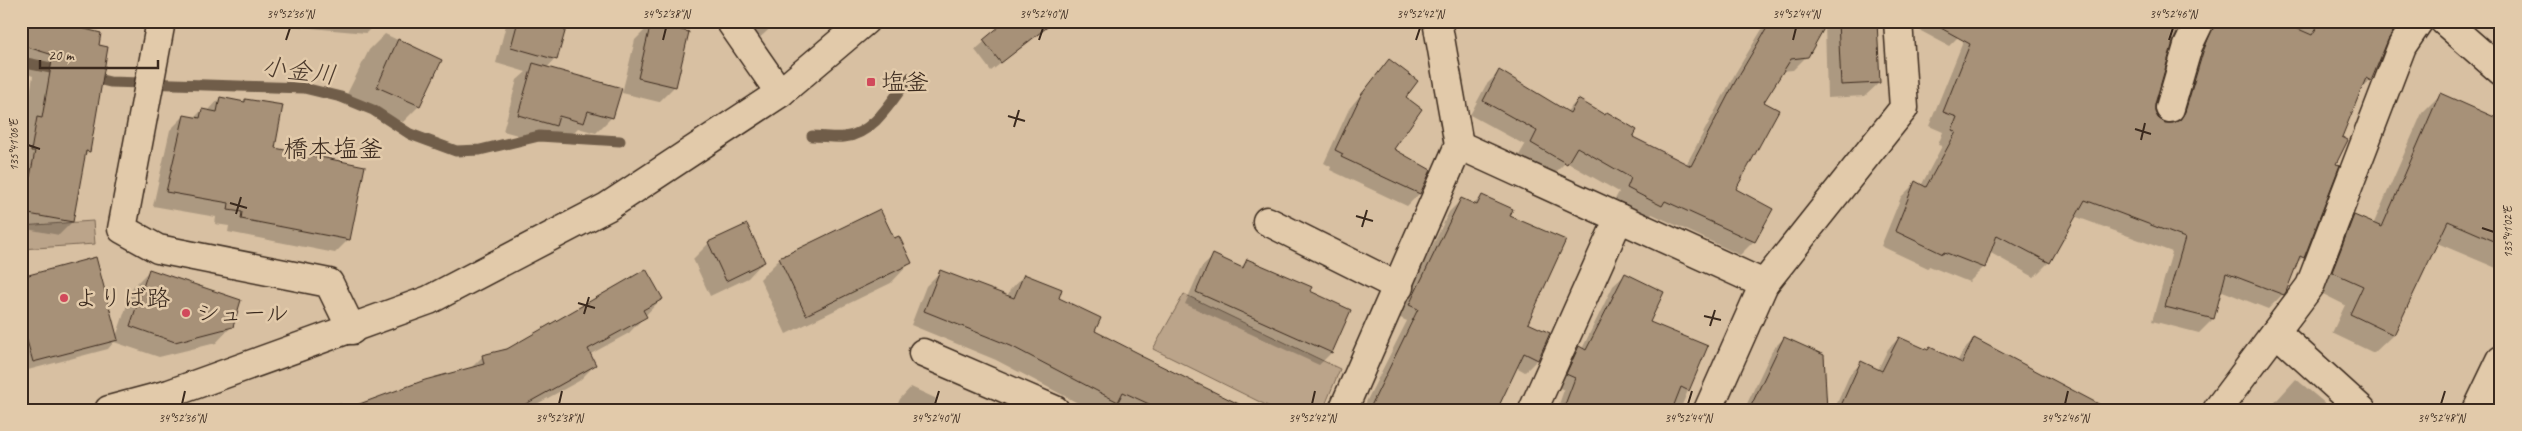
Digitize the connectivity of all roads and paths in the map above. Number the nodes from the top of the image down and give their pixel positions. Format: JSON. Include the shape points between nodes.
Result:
{"nodes":[{"id":1,"x":730,"y":21,"type":"edge"},
{"id":2,"x":865,"y":21,"type":"edge"},
{"id":3,"x":1437,"y":21,"type":"edge"},
{"id":4,"x":1898,"y":21,"type":"edge"},
{"id":5,"x":2200,"y":21,"type":"edge"},
{"id":6,"x":2419,"y":21,"type":"edge"},
{"id":7,"x":2444,"y":21,"type":"edge"},
{"id":8,"x":158,"y":22,"type":"edge"},
{"id":9,"x":2501,"y":71,"type":"edge"},
{"id":10,"x":780,"y":93,"type":"junction"},
{"id":11,"x":2170,"y":108,"type":"dead end"},
{"id":12,"x":1459,"y":145,"type":"junction"},
{"id":13,"x":1619,"y":218,"type":"junction"},
{"id":14,"x":1267,"y":221,"type":"dead end"},
{"id":15,"x":1764,"y":284,"type":"junction"},
{"id":16,"x":1399,"y":287,"type":"junction"},
{"id":17,"x":352,"y":330,"type":"junction"},
{"id":18,"x":2276,"y":332,"type":"junction"},
{"id":19,"x":923,"y":353,"type":"dead end"},
{"id":20,"x":2501,"y":360,"type":"edge"},
{"id":21,"x":109,"y":410,"type":"edge"},
{"id":22,"x":1055,"y":410,"type":"edge"},
{"id":23,"x":1343,"y":410,"type":"edge"},
{"id":24,"x":1533,"y":410,"type":"edge"},
{"id":25,"x":1708,"y":410,"type":"edge"},
{"id":26,"x":2217,"y":410,"type":"edge"},
{"id":27,"x":2362,"y":410,"type":"edge"},
{"id":28,"x":2477,"y":410,"type":"edge"}],
"edges":[{"from":1,"to":10,"type":"street"},
{"from":2,"to":10,"type":"street"},
{"from":3,"to":12,"type":"street"},
{"from":4,"to":15,"type":"street","via":[[1904,108]]},
{"from":5,"to":11,"type":"street","via":[[2188,46]]},
{"from":6,"to":18,"type":"street","via":[[2402,46],[2310,286]]},
{"from":7,"to":9,"type":"street"},
{"from":8,"to":17,"type":"street","via":[[122,229],[158,248],[329,283]]},
{"from":10,"to":17,"type":"street","via":[[606,207],[429,300]]},
{"from":12,"to":13,"type":"street"},
{"from":12,"to":16,"type":"street"},
{"from":13,"to":15,"type":"street"},
{"from":13,"to":24,"type":"street"},
{"from":14,"to":16,"type":"street"},
{"from":15,"to":25,"type":"street"},
{"from":16,"to":23,"type":"street"},
{"from":17,"to":21,"type":"street","via":[[169,394]]},
{"from":18,"to":26,"type":"street"},
{"from":18,"to":27,"type":"street"},
{"from":19,"to":22,"type":"street"},
{"from":20,"to":28,"type":"street"}]}
